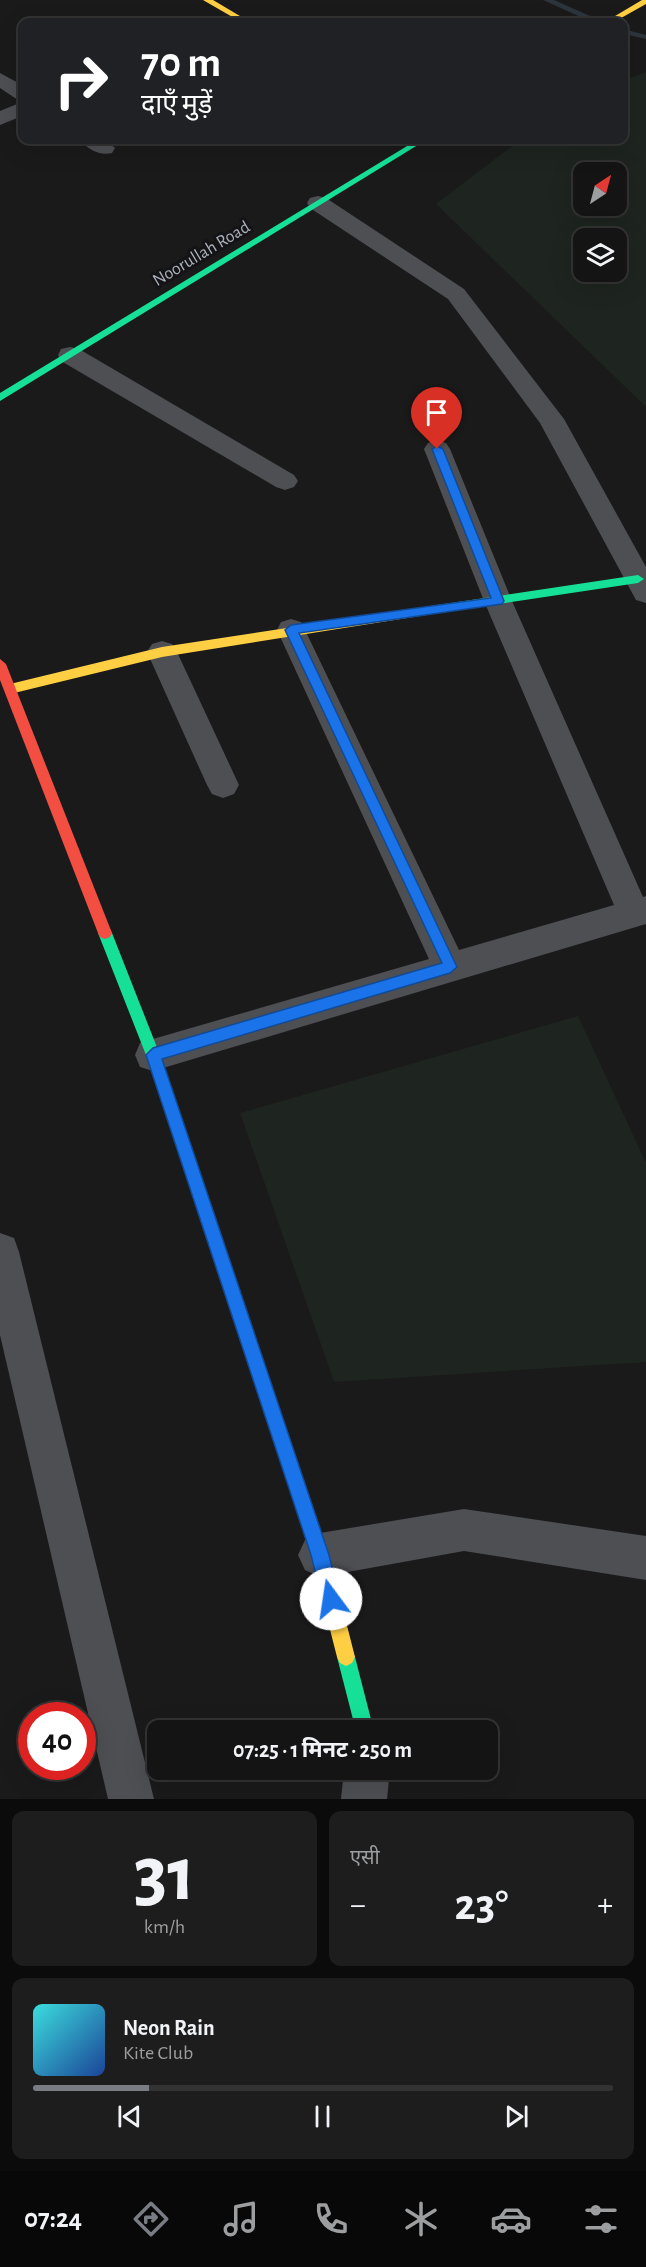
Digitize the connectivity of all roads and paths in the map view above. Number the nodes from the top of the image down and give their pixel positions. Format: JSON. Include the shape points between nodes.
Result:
{"nodes":[{"id":1,"x":211,"y":1,"type":"edge"},
{"id":2,"x":646,"y":1,"type":"edge"},
{"id":3,"x":239,"y":18,"type":"edge"},
{"id":4,"x":616,"y":18,"type":"edge"},
{"id":5,"x":0,"y":79,"type":"edge"},
{"id":6,"x":18,"y":91,"type":"edge"},
{"id":7,"x":18,"y":110,"type":"edge"},
{"id":8,"x":0,"y":119,"type":"edge"},
{"id":9,"x":415,"y":144,"type":"edge"},
{"id":10,"x":318,"y":203,"type":"junction"},
{"id":11,"x":70,"y":355,"type":"junction"},
{"id":12,"x":0,"y":398,"type":"edge"},
{"id":13,"x":437,"y":449,"type":"dead end"},
{"id":14,"x":285,"y":481,"type":"dead end"},
{"id":15,"x":642,"y":586,"type":"edge"},
{"id":16,"x":498,"y":601,"type":"junction"},
{"id":17,"x":291,"y":630,"type":"junction"},
{"id":18,"x":162,"y":652,"type":"junction"},
{"id":19,"x":0,"y":664,"type":"edge"},
{"id":20,"x":10,"y":689,"type":"junction"},
{"id":21,"x":223,"y":785,"type":"dead end"},
{"id":22,"x":640,"y":912,"type":"edge"},
{"id":23,"x":450,"y":967,"type":"junction"},
{"id":24,"x":153,"y":1055,"type":"junction"},
{"id":25,"x":0,"y":1252,"type":"edge"},
{"id":26,"x":320,"y":1555,"type":"junction"},
{"id":27,"x":646,"y":1558,"type":"edge"},
{"id":28,"x":362,"y":1720,"type":"edge"},
{"id":29,"x":366,"y":1780,"type":"edge"},
{"id":30,"x":131,"y":1799,"type":"edge"},
{"id":31,"x":364,"y":1799,"type":"edge"}],
"edges":[{"from":1,"to":3,"type":"street"},
{"from":2,"to":4,"type":"street"},
{"from":5,"to":6,"type":"street"},
{"from":7,"to":8,"type":"street"},
{"from":9,"to":10,"type":"street","name":"Noorullah Road"},
{"from":10,"to":11,"type":"street","name":"Noorullah Road"},
{"from":10,"to":15,"type":"street","via":[[456,294],[551,419]]},
{"from":11,"to":12,"type":"street","name":"Noorullah Road"},
{"from":11,"to":14,"type":"street"},
{"from":13,"to":16,"type":"street"},
{"from":15,"to":16,"type":"street"},
{"from":16,"to":17,"type":"street"},
{"from":16,"to":22,"type":"street"},
{"from":17,"to":18,"type":"street"},
{"from":17,"to":23,"type":"street"},
{"from":18,"to":20,"type":"street"},
{"from":18,"to":21,"type":"street"},
{"from":19,"to":20,"type":"street"},
{"from":20,"to":24,"type":"street"},
{"from":22,"to":23,"type":"street"},
{"from":23,"to":24,"type":"street"},
{"from":24,"to":26,"type":"street"},
{"from":25,"to":30,"type":"street"},
{"from":26,"to":27,"type":"street","via":[[464,1530]]},
{"from":26,"to":28,"type":"street"},
{"from":29,"to":31,"type":"street"}]}
